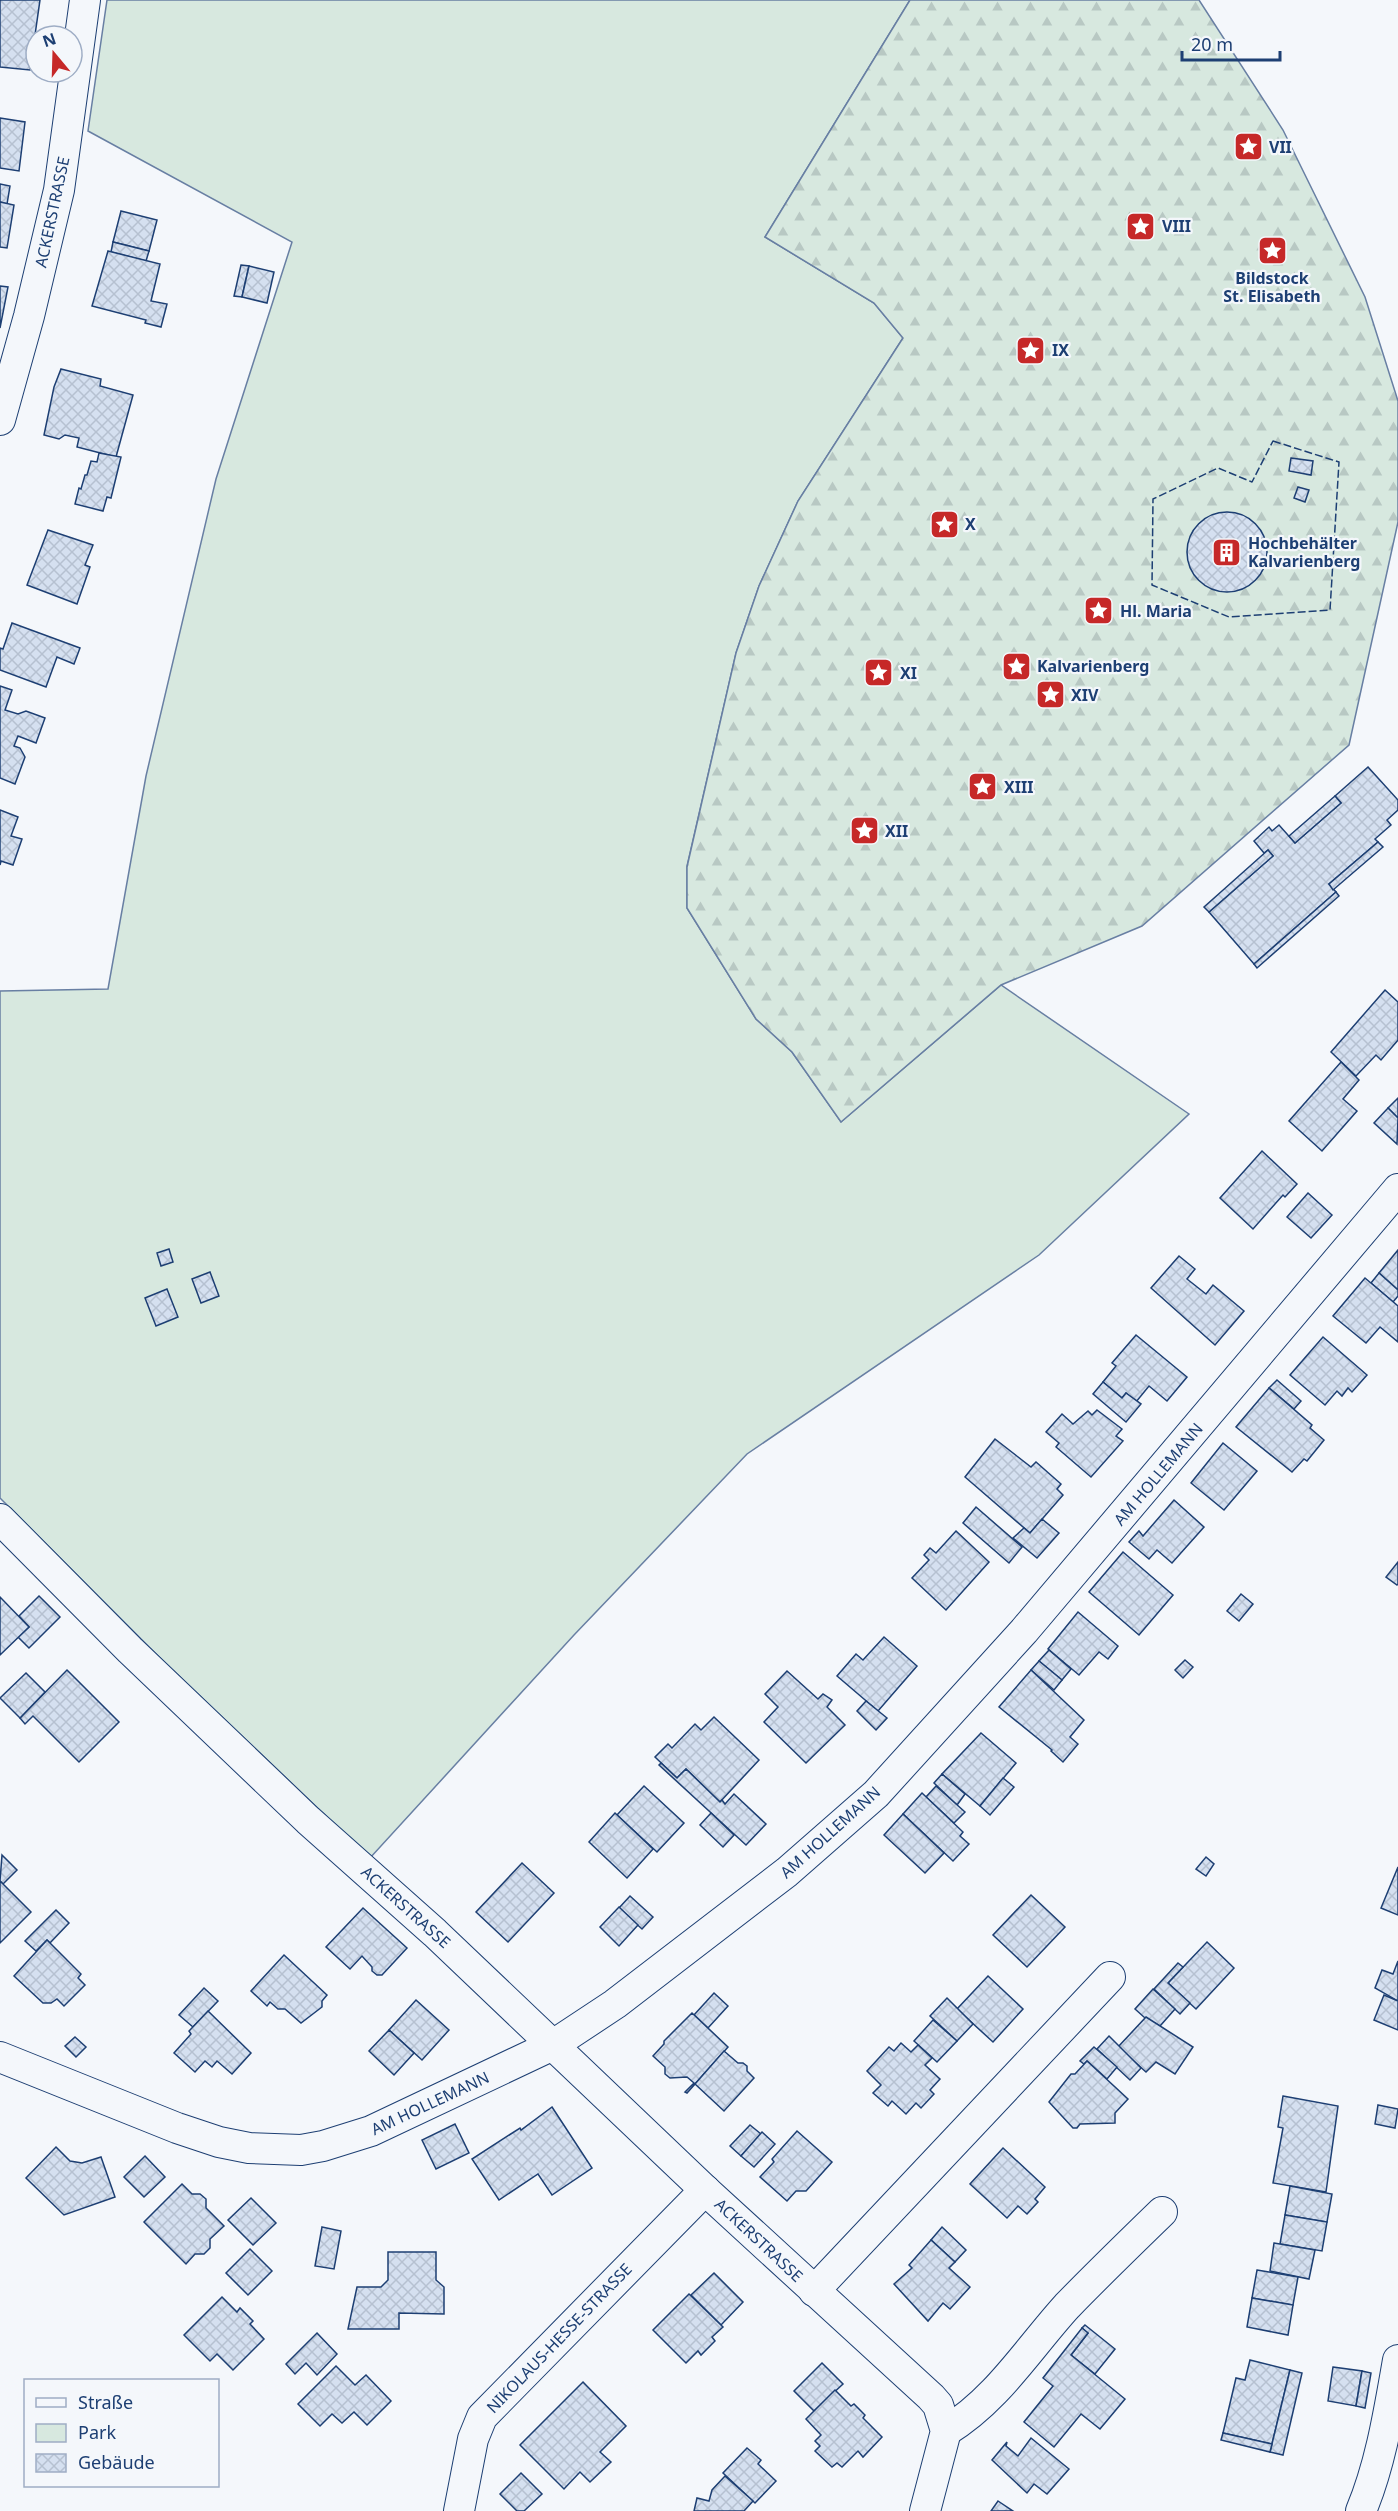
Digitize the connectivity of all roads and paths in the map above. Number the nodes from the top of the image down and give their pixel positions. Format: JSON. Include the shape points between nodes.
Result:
{"nodes":[{"id":1,"x":85,"y":0,"type":"edge"},
{"id":2,"x":0,"y":420,"type":"edge"},
{"id":3,"x":1398,"y":1189,"type":"edge"},
{"id":4,"x":0,"y":1520,"type":"edge"},
{"id":5,"x":1110,"y":1977,"type":"dead end"},
{"id":6,"x":553,"y":2045,"type":"junction"},
{"id":7,"x":0,"y":2057,"type":"edge"},
{"id":8,"x":705,"y":2190,"type":"junction"},
{"id":9,"x":1162,"y":2212,"type":"dead end"},
{"id":10,"x":814,"y":2292,"type":"junction"},
{"id":11,"x":1398,"y":2360,"type":"edge"},
{"id":12,"x":946,"y":2431,"type":"junction"},
{"id":13,"x":459,"y":2511,"type":"edge"},
{"id":14,"x":925,"y":2511,"type":"edge"},
{"id":15,"x":1361,"y":2511,"type":"edge"}],
"edges":[{"from":1,"to":2,"type":"street","name":"ACKERSTRASSE","via":[[59,190]]},
{"from":3,"to":6,"type":"street","name":"AM HOLLEMANN","via":[[1024,1631],[876,1794],[787,1872],[615,2004]]},
{"from":4,"to":6,"type":"street","name":"ACKERSTRASSE","via":[[308,1820],[435,1932]]},
{"from":5,"to":10,"type":"street","name":"ACKERSTRASSE"},
{"from":6,"to":7,"type":"street","name":"AM HOLLEMANN","via":[[371,2131],[301,2150],[249,2148],[219,2142]]},
{"from":6,"to":8,"type":"street","name":"ACKERSTRASSE"},
{"from":8,"to":10,"type":"street","name":"ACKERSTRASSE"},
{"from":8,"to":13,"type":"street","name":"NIKOLAUS-HESSE-STRASSE","via":[[482,2417],[473,2439]]},
{"from":9,"to":12,"type":"street","via":[[1067,2307],[1007,2379]]},
{"from":10,"to":12,"type":"street","name":"ACKERSTRASSE","via":[[925,2390],[938,2405]]},
{"from":11,"to":15,"type":"street","via":[[1386,2430]]},
{"from":12,"to":14,"type":"street"}]}
